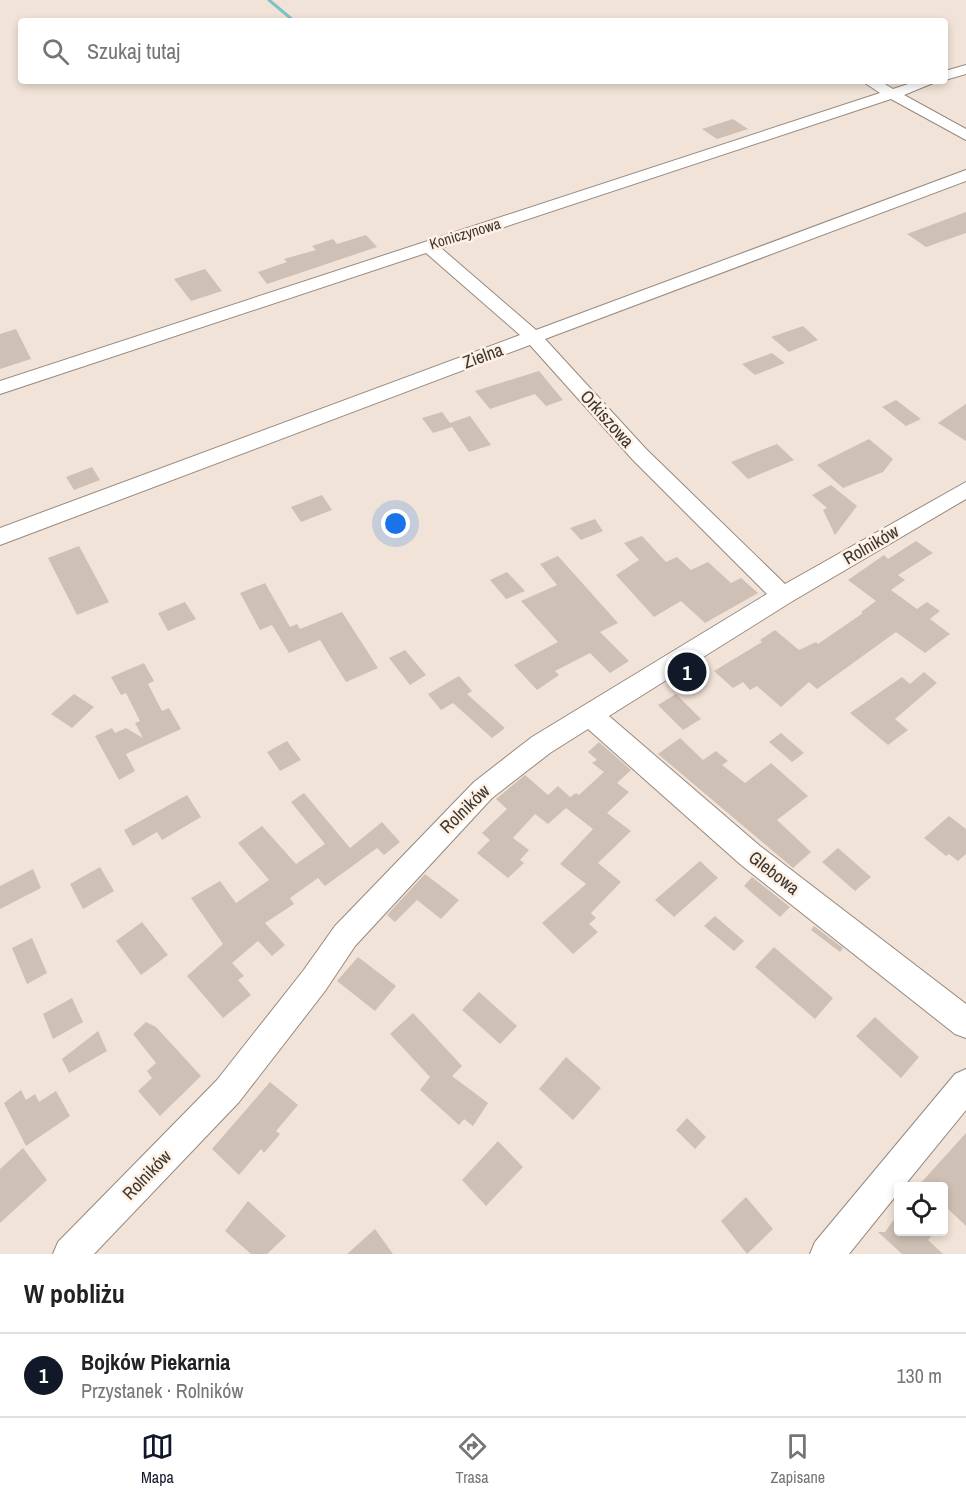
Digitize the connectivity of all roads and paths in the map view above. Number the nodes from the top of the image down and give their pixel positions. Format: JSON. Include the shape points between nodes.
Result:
{"nodes":[{"id":1,"x":966,"y":69,"type":"edge"},
{"id":2,"x":948,"y":75,"type":"edge"},
{"id":3,"x":874,"y":84,"type":"edge"},
{"id":4,"x":922,"y":84,"type":"edge"},
{"id":5,"x":891,"y":94,"type":"junction"},
{"id":6,"x":966,"y":135,"type":"edge"},
{"id":7,"x":966,"y":174,"type":"edge"},
{"id":8,"x":428,"y":246,"type":"junction"},
{"id":9,"x":533,"y":337,"type":"junction"},
{"id":10,"x":0,"y":388,"type":"edge"},
{"id":11,"x":966,"y":489,"type":"edge"},
{"id":12,"x":0,"y":537,"type":"edge"},
{"id":13,"x":783,"y":596,"type":"junction"},
{"id":14,"x":590,"y":715,"type":"junction"},
{"id":15,"x":966,"y":1023,"type":"edge"},
{"id":16,"x":966,"y":1085,"type":"edge"},
{"id":17,"x":70,"y":1254,"type":"edge"},
{"id":18,"x":827,"y":1254,"type":"edge"}],
"edges":[{"from":1,"to":2,"type":"street"},
{"from":3,"to":5,"type":"street"},
{"from":4,"to":5,"type":"street","name":"Koniczynowa"},
{"from":5,"to":6,"type":"street"},
{"from":5,"to":8,"type":"street","name":"Koniczynowa"},
{"from":7,"to":9,"type":"street","name":"Zielna"},
{"from":8,"to":9,"type":"street","name":"Orkiszowa"},
{"from":8,"to":10,"type":"street","name":"Koniczynowa"},
{"from":9,"to":12,"type":"street","name":"Zielna"},
{"from":9,"to":13,"type":"street","name":"Orkiszowa","via":[[639,454]]},
{"from":11,"to":13,"type":"street","name":"Rolników"},
{"from":13,"to":14,"type":"street","name":"Rolników"},
{"from":14,"to":15,"type":"street","name":"Glebowa","via":[[750,855]]},
{"from":14,"to":17,"type":"street","name":"Rolników","via":[[515,764],[451,821],[345,936],[228,1091]]},
{"from":16,"to":18,"type":"street"}]}
